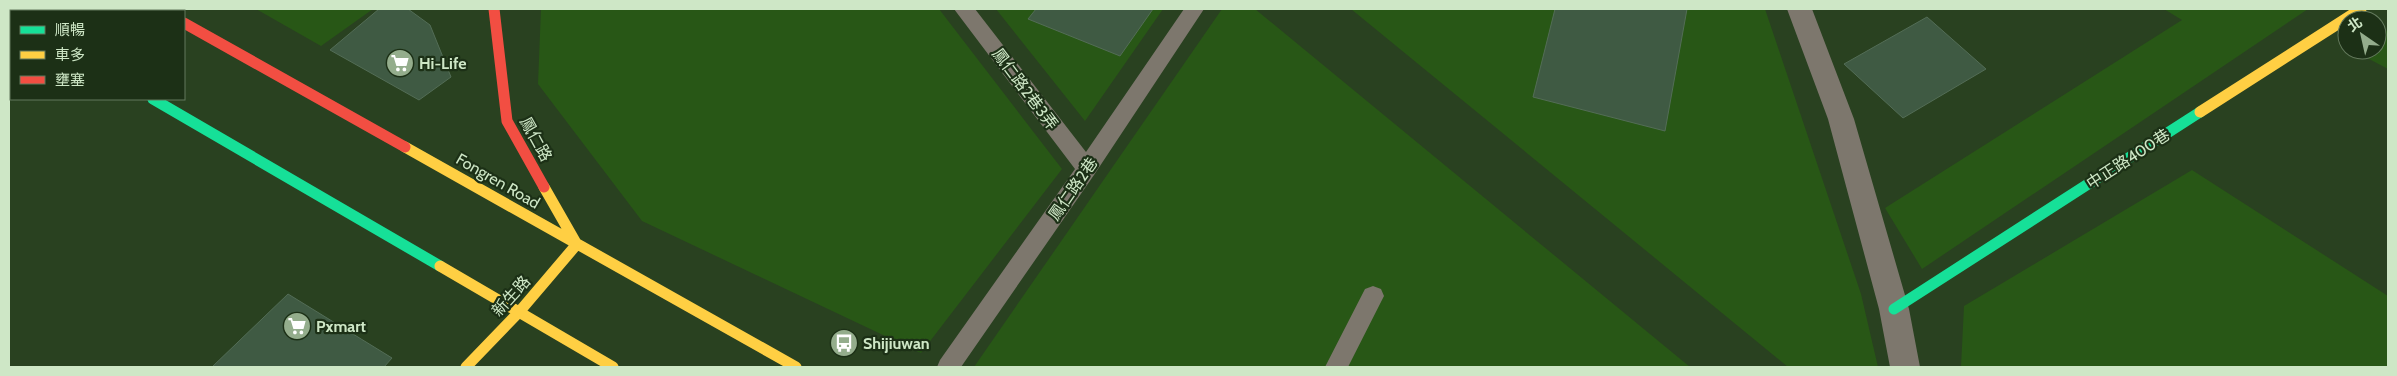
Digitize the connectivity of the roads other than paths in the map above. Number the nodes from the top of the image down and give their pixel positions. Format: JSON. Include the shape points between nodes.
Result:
{"nodes":[{"id":1,"x":494,"y":9,"type":"edge"},
{"id":2,"x":964,"y":9,"type":"edge"},
{"id":3,"x":1194,"y":9,"type":"edge"},
{"id":4,"x":1800,"y":9,"type":"edge"},
{"id":5,"x":2361,"y":9,"type":"edge"},
{"id":6,"x":185,"y":24,"type":"edge"},
{"id":7,"x":155,"y":100,"type":"edge"},
{"id":8,"x":1087,"y":169,"type":"junction"},
{"id":9,"x":577,"y":244,"type":"junction"},
{"id":10,"x":1373,"y":296,"type":"dead end"},
{"id":11,"x":1894,"y":308,"type":"junction"},
{"id":12,"x":520,"y":312,"type":"junction"},
{"id":13,"x":466,"y":367,"type":"edge"},
{"id":14,"x":613,"y":367,"type":"edge"},
{"id":15,"x":796,"y":367,"type":"edge"},
{"id":16,"x":948,"y":367,"type":"edge"},
{"id":17,"x":1336,"y":367,"type":"edge"},
{"id":18,"x":1905,"y":367,"type":"edge"}],
"edges":[{"from":1,"to":9,"type":"main road","name":"鳳仁路","via":[[507,121]]},
{"from":2,"to":8,"type":"lane","name":"鳳仁路2巷3弄"},
{"from":3,"to":8,"type":"lane","name":"鳳仁路2巷"},
{"from":4,"to":11,"type":"street","via":[[1841,119]]},
{"from":5,"to":11,"type":"main road","name":"中正路400巷"},
{"from":6,"to":9,"type":"main road","name":"Fongren Road"},
{"from":7,"to":12,"type":"main road"},
{"from":8,"to":16,"type":"lane","name":"鳳仁路2巷"},
{"from":9,"to":12,"type":"main road","name":"新生路"},
{"from":9,"to":15,"type":"main road","name":"Fongren Road"},
{"from":10,"to":17,"type":"lane"},
{"from":11,"to":18,"type":"street"},
{"from":12,"to":13,"type":"main road","name":"新生路"},
{"from":12,"to":14,"type":"main road"}]}
